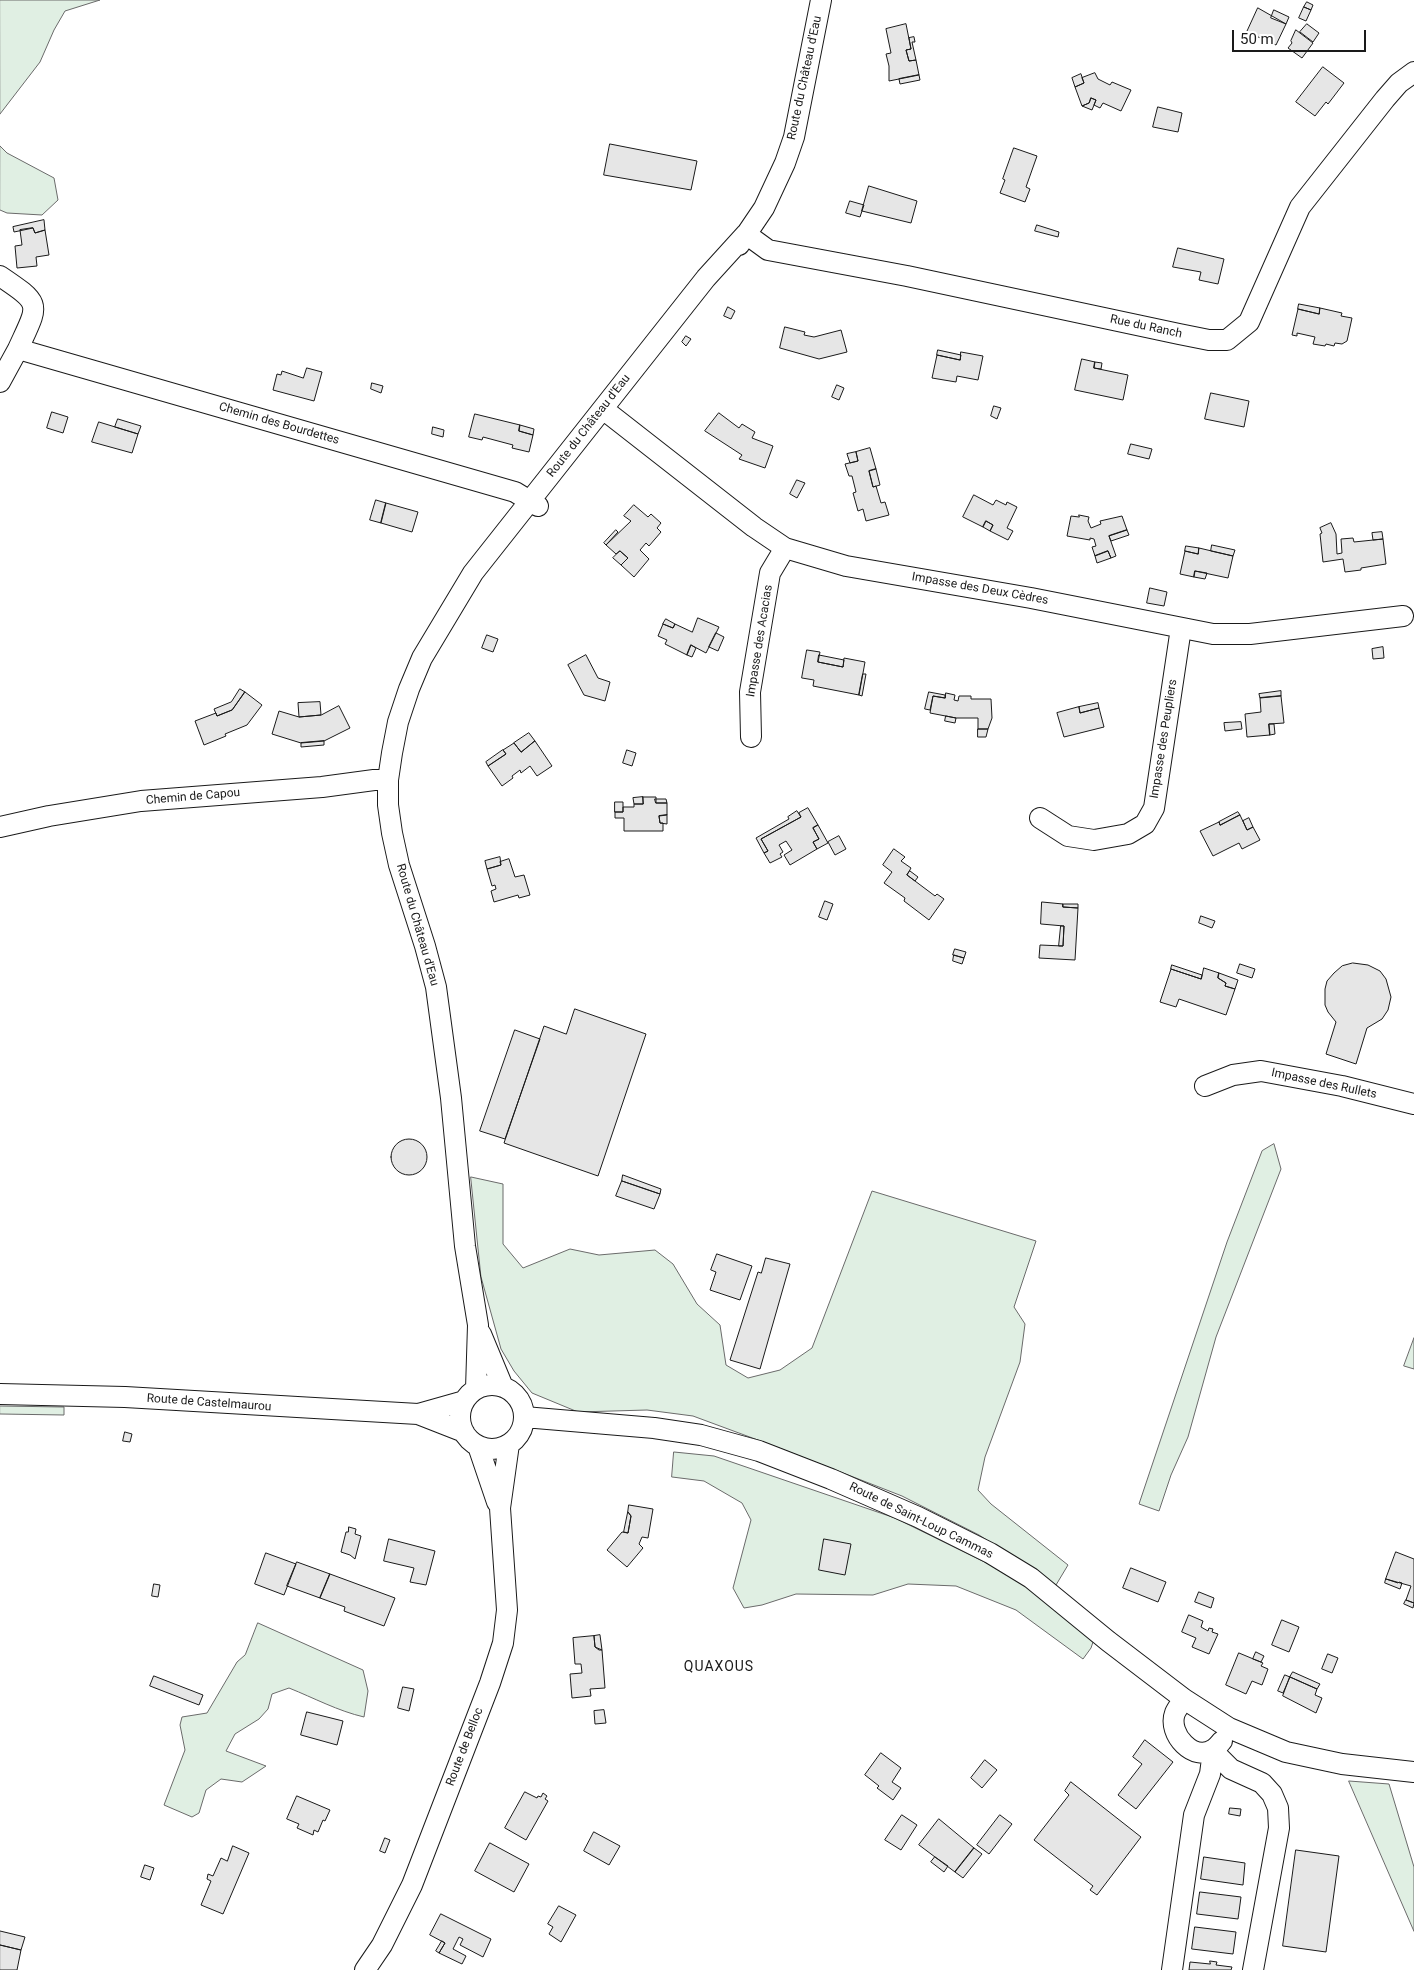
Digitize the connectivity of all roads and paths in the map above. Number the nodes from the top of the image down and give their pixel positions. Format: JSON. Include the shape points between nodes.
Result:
{"nodes":[{"id":1,"x":821,"y":0,"type":"edge"},
{"id":2,"x":1414,"y":72,"type":"edge"},
{"id":3,"x":746,"y":234,"type":"junction"},
{"id":4,"x":0,"y":276,"type":"edge"},
{"id":5,"x":18,"y":349,"type":"junction"},
{"id":6,"x":0,"y":382,"type":"edge"},
{"id":7,"x":607,"y":411,"type":"junction"},
{"id":8,"x":534,"y":503,"type":"junction"},
{"id":9,"x":785,"y":548,"type":"junction"},
{"id":10,"x":1403,"y":616,"type":"dead end"},
{"id":11,"x":1181,"y":628,"type":"junction"},
{"id":12,"x":751,"y":738,"type":"dead end"},
{"id":13,"x":388,"y":780,"type":"junction"},
{"id":14,"x":1040,"y":818,"type":"dead end"},
{"id":15,"x":0,"y":827,"type":"edge"},
{"id":16,"x":1205,"y":1086,"type":"dead end"},
{"id":17,"x":1414,"y":1104,"type":"edge"},
{"id":18,"x":478,"y":1325,"type":"junction"},
{"id":19,"x":503,"y":1387,"type":"junction"},
{"id":20,"x":0,"y":1394,"type":"edge"},
{"id":21,"x":470,"y":1395,"type":"junction"},
{"id":22,"x":418,"y":1414,"type":"junction"},
{"id":23,"x":524,"y":1417,"type":"junction"},
{"id":24,"x":464,"y":1432,"type":"junction"},
{"id":25,"x":510,"y":1444,"type":"junction"},
{"id":26,"x":478,"y":1446,"type":"junction"},
{"id":27,"x":500,"y":1508,"type":"junction"},
{"id":28,"x":1184,"y":1699,"type":"junction"},
{"id":29,"x":1228,"y":1728,"type":"junction"},
{"id":30,"x":1213,"y":1750,"type":"junction"},
{"id":31,"x":1414,"y":1772,"type":"edge"},
{"id":32,"x":365,"y":1970,"type":"edge"},
{"id":33,"x":1172,"y":1970,"type":"edge"},
{"id":34,"x":1253,"y":1970,"type":"edge"}],
"edges":[{"from":1,"to":3,"type":"street","name":"Route du Château d'Eau","via":[[794,137],[774,188]]},
{"from":2,"to":3,"type":"street","name":"Rue du Ranch","via":[[1385,99],[1300,207],[1249,322],[1227,340],[1209,340],[768,250]]},
{"from":3,"to":7,"type":"street","name":"Route du Château d'Eau","via":[[706,278]]},
{"from":4,"to":5,"type":"street","via":[[26,294],[34,306],[34,315]]},
{"from":5,"to":6,"type":"street"},
{"from":5,"to":8,"type":"street","name":"Chemin des Bourdettes","via":[[515,492]]},
{"from":7,"to":8,"type":"street","name":"Route du Château d'Eau"},
{"from":7,"to":9,"type":"street","name":"Impasse des Deux Cèdres"},
{"from":8,"to":13,"type":"street","name":"Route du Château d'Eau","via":[[473,573],[422,658],[398,722]]},
{"from":9,"to":11,"type":"street","name":"Impasse des Deux Cèdres","via":[[846,566]]},
{"from":9,"to":12,"type":"street","name":"Impasse des Acacias","via":[[770,573],[750,692]]},
{"from":10,"to":11,"type":"street","name":"Impasse des Deux Cèdres","via":[[1250,634],[1213,634]]},
{"from":11,"to":14,"type":"street","name":"Impasse des Peupliers","via":[[1154,808],[1145,824],[1128,834],[1094,840],[1068,836]]},
{"from":13,"to":15,"type":"street","name":"Chemin de Capou","via":[[141,801]]},
{"from":13,"to":18,"type":"street","name":"Route du Château d'Eau","via":[[388,805],[398,865],[436,986]]},
{"from":16,"to":17,"type":"street","name":"Impasse des Rullets","via":[[1232,1075],[1261,1071]]},
{"from":18,"to":19,"type":"street","name":"Route du Château d'Eau"},
{"from":18,"to":21,"type":"street","name":"Route du Château d'Eau"},
{"from":19,"to":21,"type":"street","via":[[485,1386]]},
{"from":19,"to":23,"type":"street","via":[[522,1404]]},
{"from":20,"to":22,"type":"street","name":"Route de Castelmaurou","via":[[125,1397]]},
{"from":21,"to":22,"type":"street","name":"Route de Castelmaurou"},
{"from":21,"to":24,"type":"street","via":[[460,1416]]},
{"from":22,"to":24,"type":"street","name":"Route de Castelmaurou"},
{"from":23,"to":25,"type":"street","name":"Route de Belloc","via":[[520,1432]]},
{"from":23,"to":28,"type":"street","name":"Route de Saint-Loup Cammas","via":[[701,1435],[759,1451],[831,1479],[918,1517],[1031,1578]]},
{"from":24,"to":26,"type":"street","name":"Route de Belloc"},
{"from":25,"to":26,"type":"street","via":[[494,1449]]},
{"from":25,"to":27,"type":"street","name":"Route de Belloc"},
{"from":26,"to":27,"type":"street","name":"Route de Belloc"},
{"from":27,"to":32,"type":"street","name":"Route de Belloc","via":[[507,1610],[503,1644],[412,1885],[382,1945]]},
{"from":28,"to":29,"type":"street","name":"Route de Saint-Loup Cammas"},
{"from":28,"to":30,"type":"street","via":[[1175,1714],[1174,1732],[1183,1744],[1200,1752]]},
{"from":29,"to":30,"type":"street","via":[[1223,1740]]},
{"from":29,"to":31,"type":"street","name":"Route de Saint-Loup Cammas","via":[[1286,1752],[1342,1764]]},
{"from":30,"to":33,"type":"street","via":[[1210,1774],[1194,1815]]},
{"from":30,"to":34,"type":"street","via":[[1231,1769],[1262,1783],[1278,1808],[1279,1828]]}]}
